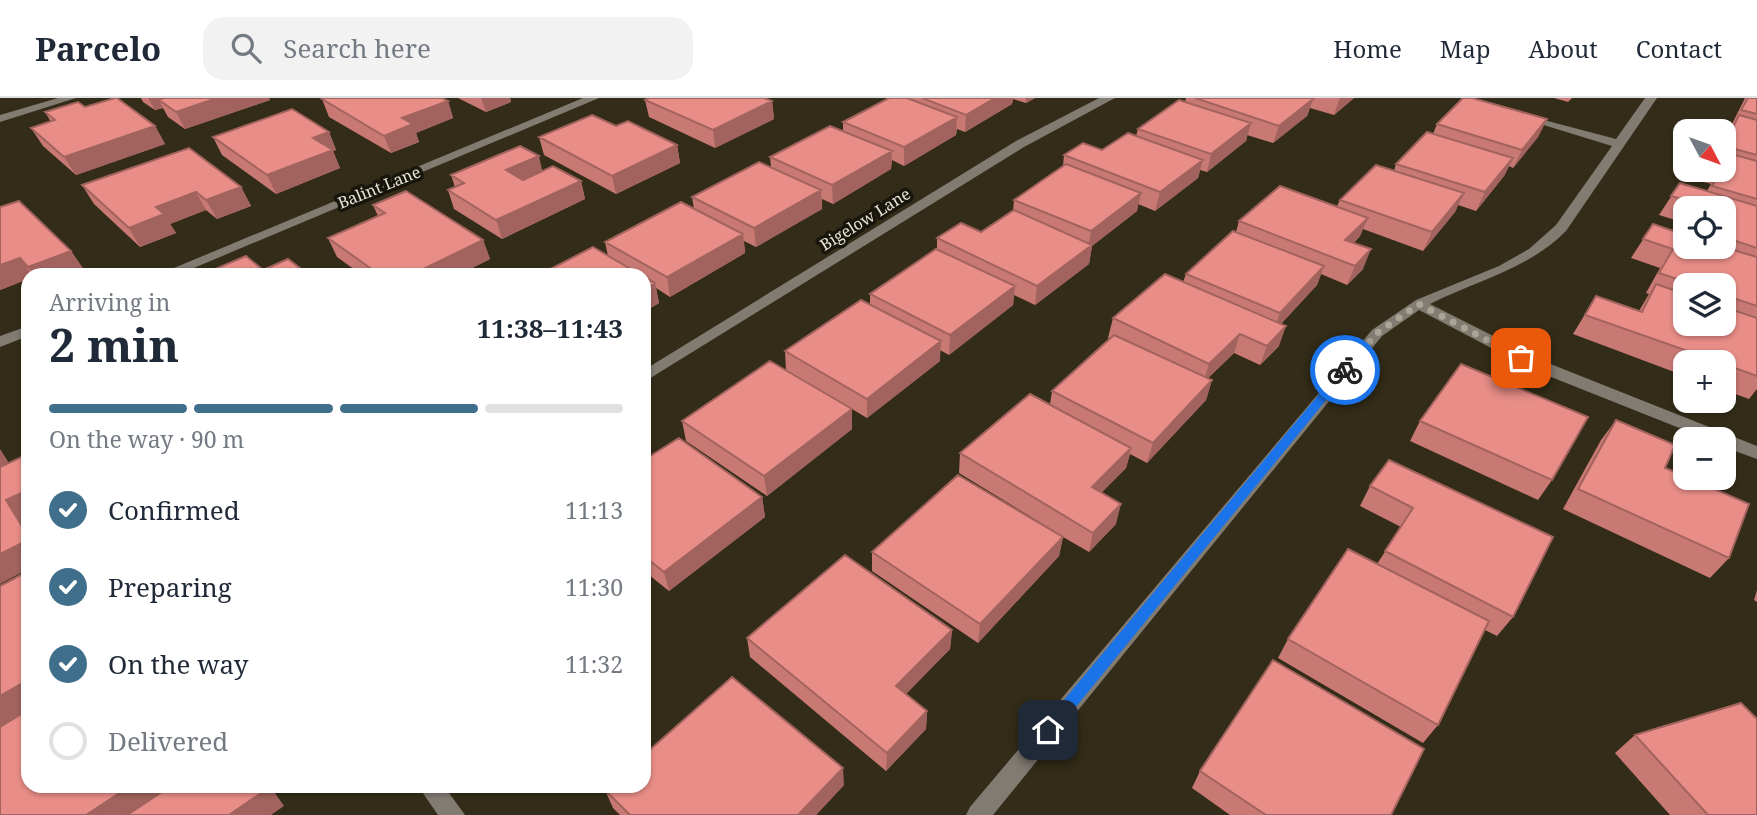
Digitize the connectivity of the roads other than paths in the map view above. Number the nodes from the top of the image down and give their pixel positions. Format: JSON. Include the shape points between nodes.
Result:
{"nodes":[{"id":1,"x":70,"y":98,"type":"edge"},
{"id":2,"x":593,"y":98,"type":"edge"},
{"id":3,"x":1109,"y":98,"type":"edge"},
{"id":4,"x":1651,"y":98,"type":"edge"},
{"id":5,"x":1514,"y":113,"type":"edge"},
{"id":6,"x":0,"y":119,"type":"edge"},
{"id":7,"x":1619,"y":144,"type":"junction"},
{"id":8,"x":181,"y":268,"type":"edge"},
{"id":9,"x":1419,"y":304,"type":"junction"},
{"id":10,"x":21,"y":334,"type":"edge"},
{"id":11,"x":0,"y":342,"type":"edge"},
{"id":12,"x":651,"y":373,"type":"edge"},
{"id":13,"x":1693,"y":427,"type":"edge"},
{"id":14,"x":1736,"y":444,"type":"edge"},
{"id":15,"x":1757,"y":453,"type":"edge"},
{"id":16,"x":435,"y":793,"type":"edge"},
{"id":17,"x":453,"y":815,"type":"edge"},
{"id":18,"x":978,"y":815,"type":"edge"}],
"edges":[{"from":1,"to":6,"type":"street"},
{"from":2,"to":8,"type":"street","name":"Balint Lane"},
{"from":3,"to":12,"type":"street","name":"Bigelow Lane","via":[[1020,144]]},
{"from":4,"to":7,"type":"street"},
{"from":5,"to":7,"type":"street"},
{"from":7,"to":9,"type":"street","via":[[1561,228],[1534,254]]},
{"from":9,"to":13,"type":"street","via":[[1537,365]]},
{"from":9,"to":18,"type":"street","via":[[1384,327],[1363,348]]},
{"from":10,"to":11,"type":"street"},
{"from":14,"to":15,"type":"street"},
{"from":16,"to":17,"type":"street"}]}
